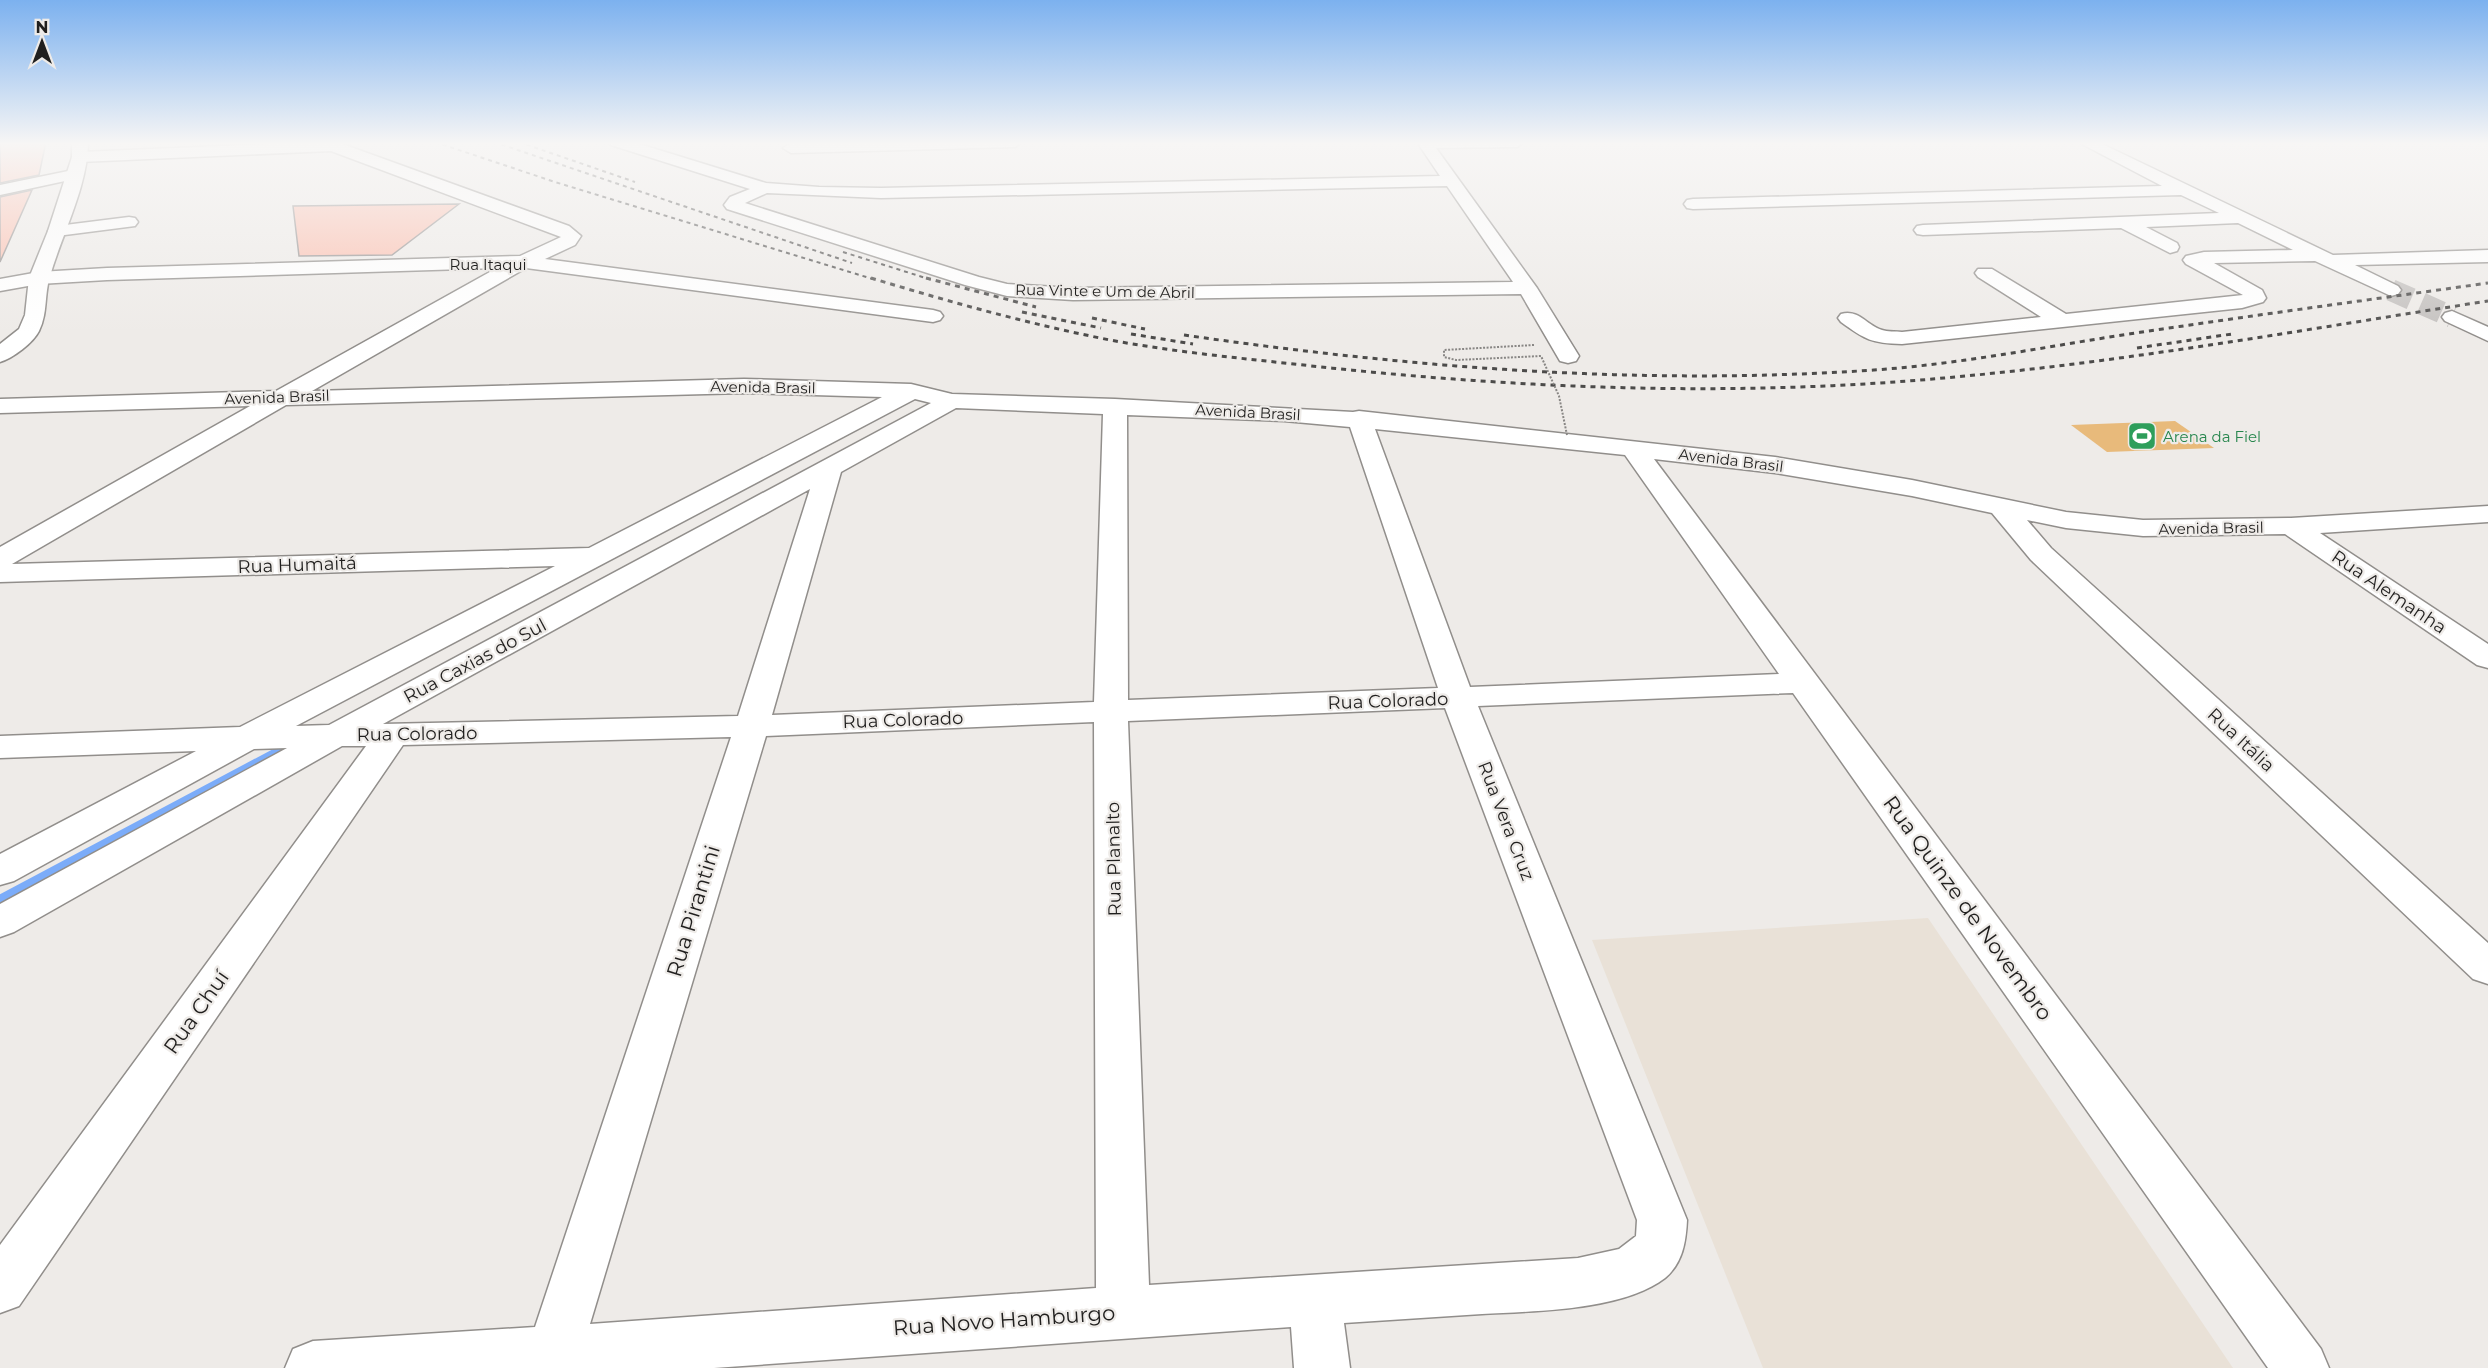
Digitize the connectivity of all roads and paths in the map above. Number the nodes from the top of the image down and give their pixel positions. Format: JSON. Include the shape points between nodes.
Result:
{"nodes":[{"id":1,"x":65,"y":206,"type":"edge"},
{"id":2,"x":497,"y":206,"type":"edge"},
{"id":3,"x":737,"y":206,"type":"edge"},
{"id":4,"x":1469,"y":206,"type":"edge"},
{"id":5,"x":1883,"y":206,"type":"edge"},
{"id":6,"x":2092,"y":206,"type":"edge"},
{"id":7,"x":2218,"y":206,"type":"edge"},
{"id":8,"x":2098,"y":209,"type":"dead end"},
{"id":9,"x":1893,"y":213,"type":"dead end"},
{"id":10,"x":2242,"y":217,"type":"junction"},
{"id":11,"x":129,"y":222,"type":"dead end"},
{"id":12,"x":2123,"y":222,"type":"junction"},
{"id":13,"x":57,"y":231,"type":"junction"},
{"id":14,"x":1947,"y":246,"type":"dead end"},
{"id":15,"x":2170,"y":247,"type":"dead end"},
{"id":16,"x":2488,"y":256,"type":"edge"},
{"id":17,"x":2324,"y":257,"type":"junction"},
{"id":18,"x":524,"y":262,"type":"junction"},
{"id":19,"x":1985,"y":273,"type":"dead end"},
{"id":20,"x":39,"y":278,"type":"junction"},
{"id":21,"x":0,"y":285,"type":"edge"},
{"id":22,"x":1527,"y":288,"type":"junction"},
{"id":23,"x":2391,"y":290,"type":"tunnel mouth"},
{"id":24,"x":933,"y":316,"type":"dead end"},
{"id":25,"x":2452,"y":317,"type":"tunnel mouth"},
{"id":26,"x":1848,"y":318,"type":"dead end"},
{"id":27,"x":2061,"y":320,"type":"junction"},
{"id":28,"x":2483,"y":329,"type":"edge"},
{"id":29,"x":1534,"y":345,"type":"dead end"},
{"id":30,"x":0,"y":356,"type":"edge"},
{"id":31,"x":1568,"y":356,"type":"dead end"},
{"id":32,"x":911,"y":391,"type":"junction"},
{"id":33,"x":288,"y":396,"type":"junction"},
{"id":34,"x":952,"y":401,"type":"junction"},
{"id":35,"x":0,"y":406,"type":"edge"},
{"id":36,"x":1115,"y":406,"type":"junction"},
{"id":37,"x":1359,"y":418,"type":"junction"},
{"id":38,"x":1568,"y":435,"type":"dead end"},
{"id":39,"x":1634,"y":450,"type":"junction"},
{"id":40,"x":829,"y":469,"type":"junction"},
{"id":41,"x":2000,"y":505,"type":"junction"},
{"id":42,"x":2488,"y":514,"type":"edge"},
{"id":43,"x":2291,"y":526,"type":"junction"},
{"id":44,"x":48,"y":530,"type":"junction"},
{"id":45,"x":0,"y":531,"type":"edge"},
{"id":46,"x":594,"y":556,"type":"junction"},
{"id":47,"x":0,"y":559,"type":"edge"},
{"id":48,"x":0,"y":573,"type":"edge"},
{"id":49,"x":2488,"y":658,"type":"edge"},
{"id":50,"x":1805,"y":683,"type":"junction"},
{"id":51,"x":1458,"y":698,"type":"junction"},
{"id":52,"x":1111,"y":712,"type":"junction"},
{"id":53,"x":752,"y":726,"type":"junction"},
{"id":54,"x":330,"y":735,"type":"junction"},
{"id":55,"x":392,"y":735,"type":"junction"},
{"id":56,"x":251,"y":738,"type":"junction"},
{"id":57,"x":0,"y":747,"type":"edge"},
{"id":58,"x":0,"y":871,"type":"edge"},
{"id":59,"x":0,"y":922,"type":"edge"},
{"id":60,"x":2488,"y":968,"type":"edge"},
{"id":61,"x":1662,"y":1221,"type":"joint"},
{"id":62,"x":0,"y":1288,"type":"edge"},
{"id":63,"x":1315,"y":1301,"type":"junction"},
{"id":64,"x":1123,"y":1312,"type":"junction"},
{"id":65,"x":554,"y":1353,"type":"junction"},
{"id":66,"x":336,"y":1368,"type":"edge"},
{"id":67,"x":1322,"y":1368,"type":"edge"},
{"id":68,"x":2301,"y":1368,"type":"edge"}],
"edges":[{"from":1,"to":13,"type":"street"},
{"from":2,"to":18,"type":"street","via":[[572,236]]},
{"from":3,"to":22,"type":"street","name":"Rua Vinte e Um de Abril","via":[[1007,290],[1073,294]]},
{"from":4,"to":22,"type":"street"},
{"from":5,"to":9,"type":"street"},
{"from":6,"to":8,"type":"street"},
{"from":7,"to":10,"type":"street"},
{"from":10,"to":12,"type":"street"},
{"from":10,"to":17,"type":"street"},
{"from":11,"to":13,"type":"street"},
{"from":12,"to":14,"type":"street","via":[[1923,230]]},
{"from":12,"to":15,"type":"street"},
{"from":13,"to":20,"type":"street"},
{"from":16,"to":17,"type":"street"},
{"from":17,"to":23,"type":"street"},
{"from":17,"to":27,"type":"street","via":[[2193,260],[2256,298]]},
{"from":18,"to":20,"type":"street","name":"Rua Itaqui"},
{"from":18,"to":24,"type":"street","name":"Rua Itaqui"},
{"from":18,"to":33,"type":"street"},
{"from":19,"to":27,"type":"street"},
{"from":20,"to":21,"type":"street","name":"Rua Itaqui"},
{"from":20,"to":30,"type":"street","via":[[35,315],[28,332]]},
{"from":22,"to":31,"type":"street"},
{"from":25,"to":28,"type":"street"},
{"from":26,"to":27,"type":"street","via":[[1870,334],[1887,339]]},
{"from":29,"to":38,"type":"path","bridge":true,"via":[[1444,350],[1444,357],[1456,360],[1541,356],[1559,396]]},
{"from":32,"to":33,"type":"street","name":"Avenida Brasil","via":[[744,386]]},
{"from":32,"to":34,"type":"street","name":"Avenida Brasil"},
{"from":32,"to":46,"type":"street","name":"Rua Caxias do Sul"},
{"from":33,"to":35,"type":"street","name":"Avenida Brasil"},
{"from":33,"to":44,"type":"street"},
{"from":34,"to":36,"type":"street","name":"Avenida Brasil"},
{"from":34,"to":40,"type":"street","name":"Rua Caxias do Sul"},
{"from":36,"to":37,"type":"street","name":"Avenida Brasil"},
{"from":36,"to":52,"type":"street","name":"Rua Planalto"},
{"from":37,"to":39,"type":"street","name":"Avenida Brasil"},
{"from":37,"to":51,"type":"street","name":"Rua Vera Cruz"},
{"from":39,"to":41,"type":"street","name":"Avenida Brasil","via":[[1816,471]]},
{"from":39,"to":50,"type":"street","name":"Rua Quinze de Novembro"},
{"from":40,"to":53,"type":"street","name":"Rua Pirantini"},
{"from":40,"to":54,"type":"street","name":"Rua Caxias do Sul"},
{"from":41,"to":43,"type":"street","name":"Avenida Brasil","via":[[2066,520],[2143,528]]},
{"from":41,"to":60,"type":"street","name":"Rua Itália","via":[[2041,554]]},
{"from":42,"to":43,"type":"street","name":"Avenida Brasil"},
{"from":43,"to":49,"type":"street","name":"Rua Alemanha"},
{"from":44,"to":45,"type":"street"},
{"from":44,"to":47,"type":"street"},
{"from":46,"to":48,"type":"street","name":"Rua Humaitá"},
{"from":46,"to":56,"type":"street","name":"Rua Caxias do Sul"},
{"from":50,"to":51,"type":"street","name":"Rua Colorado"},
{"from":50,"to":68,"type":"street","name":"Rua Quinze de Novembro"},
{"from":51,"to":52,"type":"street","name":"Rua Colorado"},
{"from":51,"to":61,"type":"street","name":"Rua Vera Cruz"},
{"from":52,"to":53,"type":"street","name":"Rua Colorado"},
{"from":52,"to":64,"type":"street","name":"Rua Planalto"},
{"from":53,"to":55,"type":"street","name":"Rua Colorado"},
{"from":53,"to":65,"type":"street","name":"Rua Pirantini"},
{"from":54,"to":55,"type":"street","name":"Rua Colorado"},
{"from":54,"to":56,"type":"street","name":"Rua Colorado"},
{"from":54,"to":59,"type":"street","name":"Rua Caxias do Sul"},
{"from":55,"to":62,"type":"street","name":"Rua Chuí"},
{"from":56,"to":57,"type":"street","name":"Rua Colorado"},
{"from":56,"to":58,"type":"street","name":"Rua Caxias do Sul"},
{"from":61,"to":63,"type":"street","name":"Rua Novo Hamburgo","via":[[1661,1243],[1647,1260],[1619,1273],[1578,1283]]},
{"from":63,"to":64,"type":"street","name":"Rua Novo Hamburgo"},
{"from":63,"to":67,"type":"street"},
{"from":64,"to":65,"type":"street","name":"Rua Novo Hamburgo"},
{"from":65,"to":66,"type":"street","name":"Rua Novo Hamburgo"}]}
